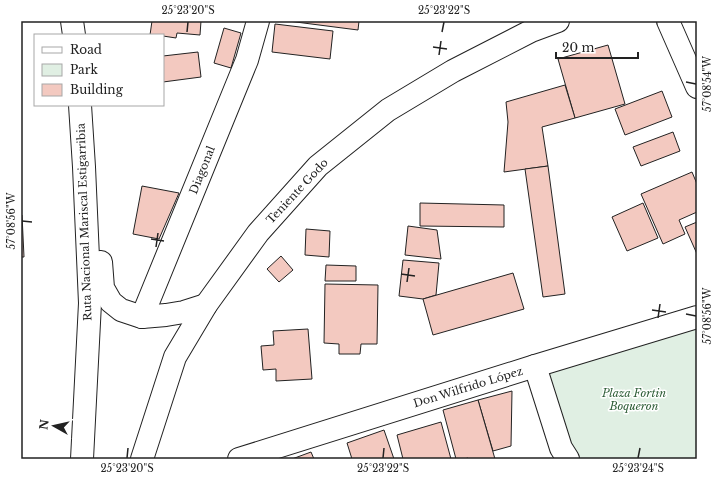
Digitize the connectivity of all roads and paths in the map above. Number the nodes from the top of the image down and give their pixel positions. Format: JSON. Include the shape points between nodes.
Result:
{"nodes":[{"id":1,"x":72,"y":21,"type":"edge"},
{"id":2,"x":258,"y":21,"type":"edge"},
{"id":3,"x":558,"y":21,"type":"edge"},
{"id":4,"x":668,"y":21,"type":"edge"},
{"id":5,"x":74,"y":34,"type":"edge"},
{"id":6,"x":697,"y":87,"type":"edge"},
{"id":7,"x":80,"y":106,"type":"edge"},
{"id":8,"x":84,"y":167,"type":"junction"},
{"id":9,"x":206,"y":305,"type":"junction"},
{"id":10,"x":142,"y":317,"type":"junction"},
{"id":11,"x":697,"y":317,"type":"edge"},
{"id":12,"x":535,"y":366,"type":"junction"},
{"id":13,"x":82,"y":459,"type":"edge"},
{"id":14,"x":142,"y":459,"type":"edge"},
{"id":15,"x":239,"y":459,"type":"edge"},
{"id":16,"x":568,"y":459,"type":"edge"}],
"edges":[{"from":1,"to":5,"type":"main road"},
{"from":2,"to":10,"type":"main road","name":"Diagonal","via":[[247,60]]},
{"from":3,"to":9,"type":"main road","name":"Teniente Godo","via":[[531,31],[446,74],[388,110],[318,166],[258,233]]},
{"from":4,"to":6,"type":"main road"},
{"from":7,"to":8,"type":"main road","name":"Ruta Nacional Mariscal Estigarribia"},
{"from":8,"to":10,"type":"main road","via":[[96,206],[103,288],[111,302],[121,310]]},
{"from":8,"to":13,"type":"main road","name":"Ruta Nacional Mariscal Estigarribia","via":[[90,303]]},
{"from":9,"to":10,"type":"main road","via":[[184,312]]},
{"from":9,"to":14,"type":"main road","name":"Teniente Godo","via":[[175,357]]},
{"from":11,"to":12,"type":"main road","name":"Don Wilfrido López"},
{"from":12,"to":15,"type":"main road","name":"Don Wilfrido López"},
{"from":12,"to":16,"type":"main road","via":[[561,448]]}]}
